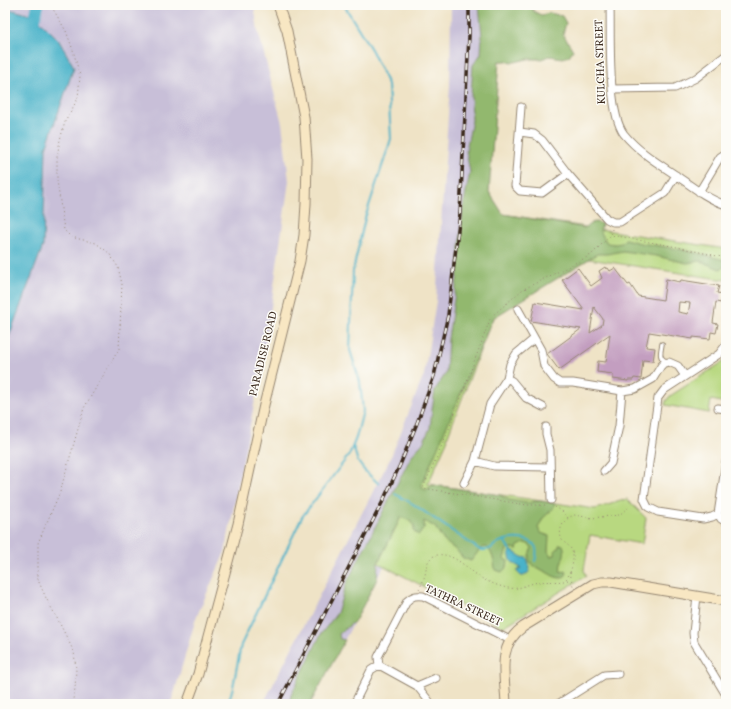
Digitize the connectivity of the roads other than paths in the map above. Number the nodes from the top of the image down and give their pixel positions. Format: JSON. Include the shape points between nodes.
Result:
{"nodes":[{"id":1,"x":278,"y":5,"type":"edge"},
{"id":2,"x":610,"y":5,"type":"edge"},
{"id":3,"x":726,"y":55,"type":"edge"},
{"id":4,"x":612,"y":89,"type":"junction"},
{"id":5,"x":522,"y":107,"type":"dead end"},
{"id":6,"x":520,"y":132,"type":"junction"},
{"id":7,"x":726,"y":153,"type":"edge"},
{"id":8,"x":568,"y":174,"type":"junction"},
{"id":9,"x":676,"y":175,"type":"junction"},
{"id":10,"x":699,"y":192,"type":"junction"},
{"id":11,"x":726,"y":205,"type":"edge"},
{"id":12,"x":518,"y":309,"type":"dead end"},
{"id":13,"x":534,"y":339,"type":"junction"},
{"id":14,"x":662,"y":344,"type":"dead end"},
{"id":15,"x":726,"y":345,"type":"edge"},
{"id":16,"x":668,"y":362,"type":"junction"},
{"id":17,"x":685,"y":376,"type":"junction"},
{"id":18,"x":506,"y":378,"type":"junction"},
{"id":19,"x":622,"y":391,"type":"junction"},
{"id":20,"x":543,"y":407,"type":"dead end"},
{"id":21,"x":718,"y":408,"type":"dead end"},
{"id":22,"x":726,"y":409,"type":"edge"},
{"id":23,"x":546,"y":427,"type":"dead end"},
{"id":24,"x":475,"y":462,"type":"junction"},
{"id":25,"x":726,"y":462,"type":"edge"},
{"id":26,"x":550,"y":467,"type":"junction"},
{"id":27,"x":604,"y":472,"type":"dead end"},
{"id":28,"x":464,"y":483,"type":"dead end"},
{"id":29,"x":551,"y":500,"type":"dead end"},
{"id":30,"x":718,"y":514,"type":"junction"},
{"id":31,"x":726,"y":522,"type":"edge"},
{"id":32,"x":697,"y":596,"type":"junction"},
{"id":33,"x":726,"y":601,"type":"edge"},
{"id":34,"x":510,"y":640,"type":"junction"},
{"id":35,"x":379,"y":665,"type":"junction"},
{"id":36,"x":618,"y":674,"type":"dead end"},
{"id":37,"x":436,"y":678,"type":"dead end"},
{"id":38,"x":418,"y":686,"type":"junction"},
{"id":39,"x":726,"y":695,"type":"edge"},
{"id":40,"x":430,"y":701,"type":"dead end"},
{"id":41,"x":187,"y":704,"type":"edge"},
{"id":42,"x":354,"y":704,"type":"edge"},
{"id":43,"x":506,"y":704,"type":"edge"},
{"id":44,"x":558,"y":704,"type":"edge"}],
"edges":[{"from":1,"to":41,"type":"street","name":"PARADISE ROAD","via":[[304,117],[307,159],[304,235],[238,524],[198,674]]},
{"from":2,"to":4,"type":"street","name":"KULCHA STREET"},
{"from":3,"to":4,"type":"street","via":[[696,78],[675,88]]},
{"from":4,"to":9,"type":"street","name":"KULCHA STREET","via":[[615,113],[623,133],[640,151]]},
{"from":5,"to":6,"type":"street"},
{"from":6,"to":8,"type":"street","via":[[534,134],[542,140]]},
{"from":6,"to":8,"type":"street","via":[[515,186],[520,190],[542,193]]},
{"from":7,"to":10,"type":"street","via":[[720,157]]},
{"from":8,"to":9,"type":"street","via":[[607,219],[613,222],[620,222],[665,193]]},
{"from":9,"to":10,"type":"street","name":"KULCHA STREET"},
{"from":10,"to":11,"type":"street","name":"KULCHA STREET"},
{"from":12,"to":13,"type":"street"},
{"from":13,"to":18,"type":"street","via":[[516,354]]},
{"from":13,"to":19,"type":"street","via":[[541,350],[544,366],[554,380],[560,383]]},
{"from":14,"to":16,"type":"lane","via":[[661,358]]},
{"from":15,"to":17,"type":"street","via":[[719,354]]},
{"from":16,"to":17,"type":"street","via":[[678,366]]},
{"from":16,"to":19,"type":"street","via":[[661,366],[653,379],[635,389]]},
{"from":17,"to":30,"type":"street","via":[[664,390],[658,398],[644,499],[648,507],[658,512],[703,519]]},
{"from":18,"to":20,"type":"street","via":[[512,381],[526,398]]},
{"from":18,"to":24,"type":"street","via":[[490,404]]},
{"from":19,"to":27,"type":"street","via":[[619,426],[611,463]]},
{"from":21,"to":22,"type":"street"},
{"from":23,"to":26,"type":"street"},
{"from":24,"to":26,"type":"street","via":[[494,466]]},
{"from":24,"to":28,"type":"street"},
{"from":25,"to":30,"type":"street"},
{"from":26,"to":29,"type":"street"},
{"from":30,"to":31,"type":"street"},
{"from":32,"to":33,"type":"street"},
{"from":32,"to":34,"type":"street","via":[[602,582],[585,588],[523,627]]},
{"from":32,"to":39,"type":"street","via":[[694,642]]},
{"from":34,"to":35,"type":"street","name":"TATHRA STREET","via":[[417,595],[406,601],[378,657]]},
{"from":34,"to":43,"type":"street","via":[[504,658]]},
{"from":35,"to":38,"type":"street"},
{"from":35,"to":42,"type":"street","name":"TATHRA STREET","via":[[371,670]]},
{"from":36,"to":44,"type":"street","via":[[604,675]]},
{"from":37,"to":38,"type":"street"},
{"from":38,"to":40,"type":"street"}]}
